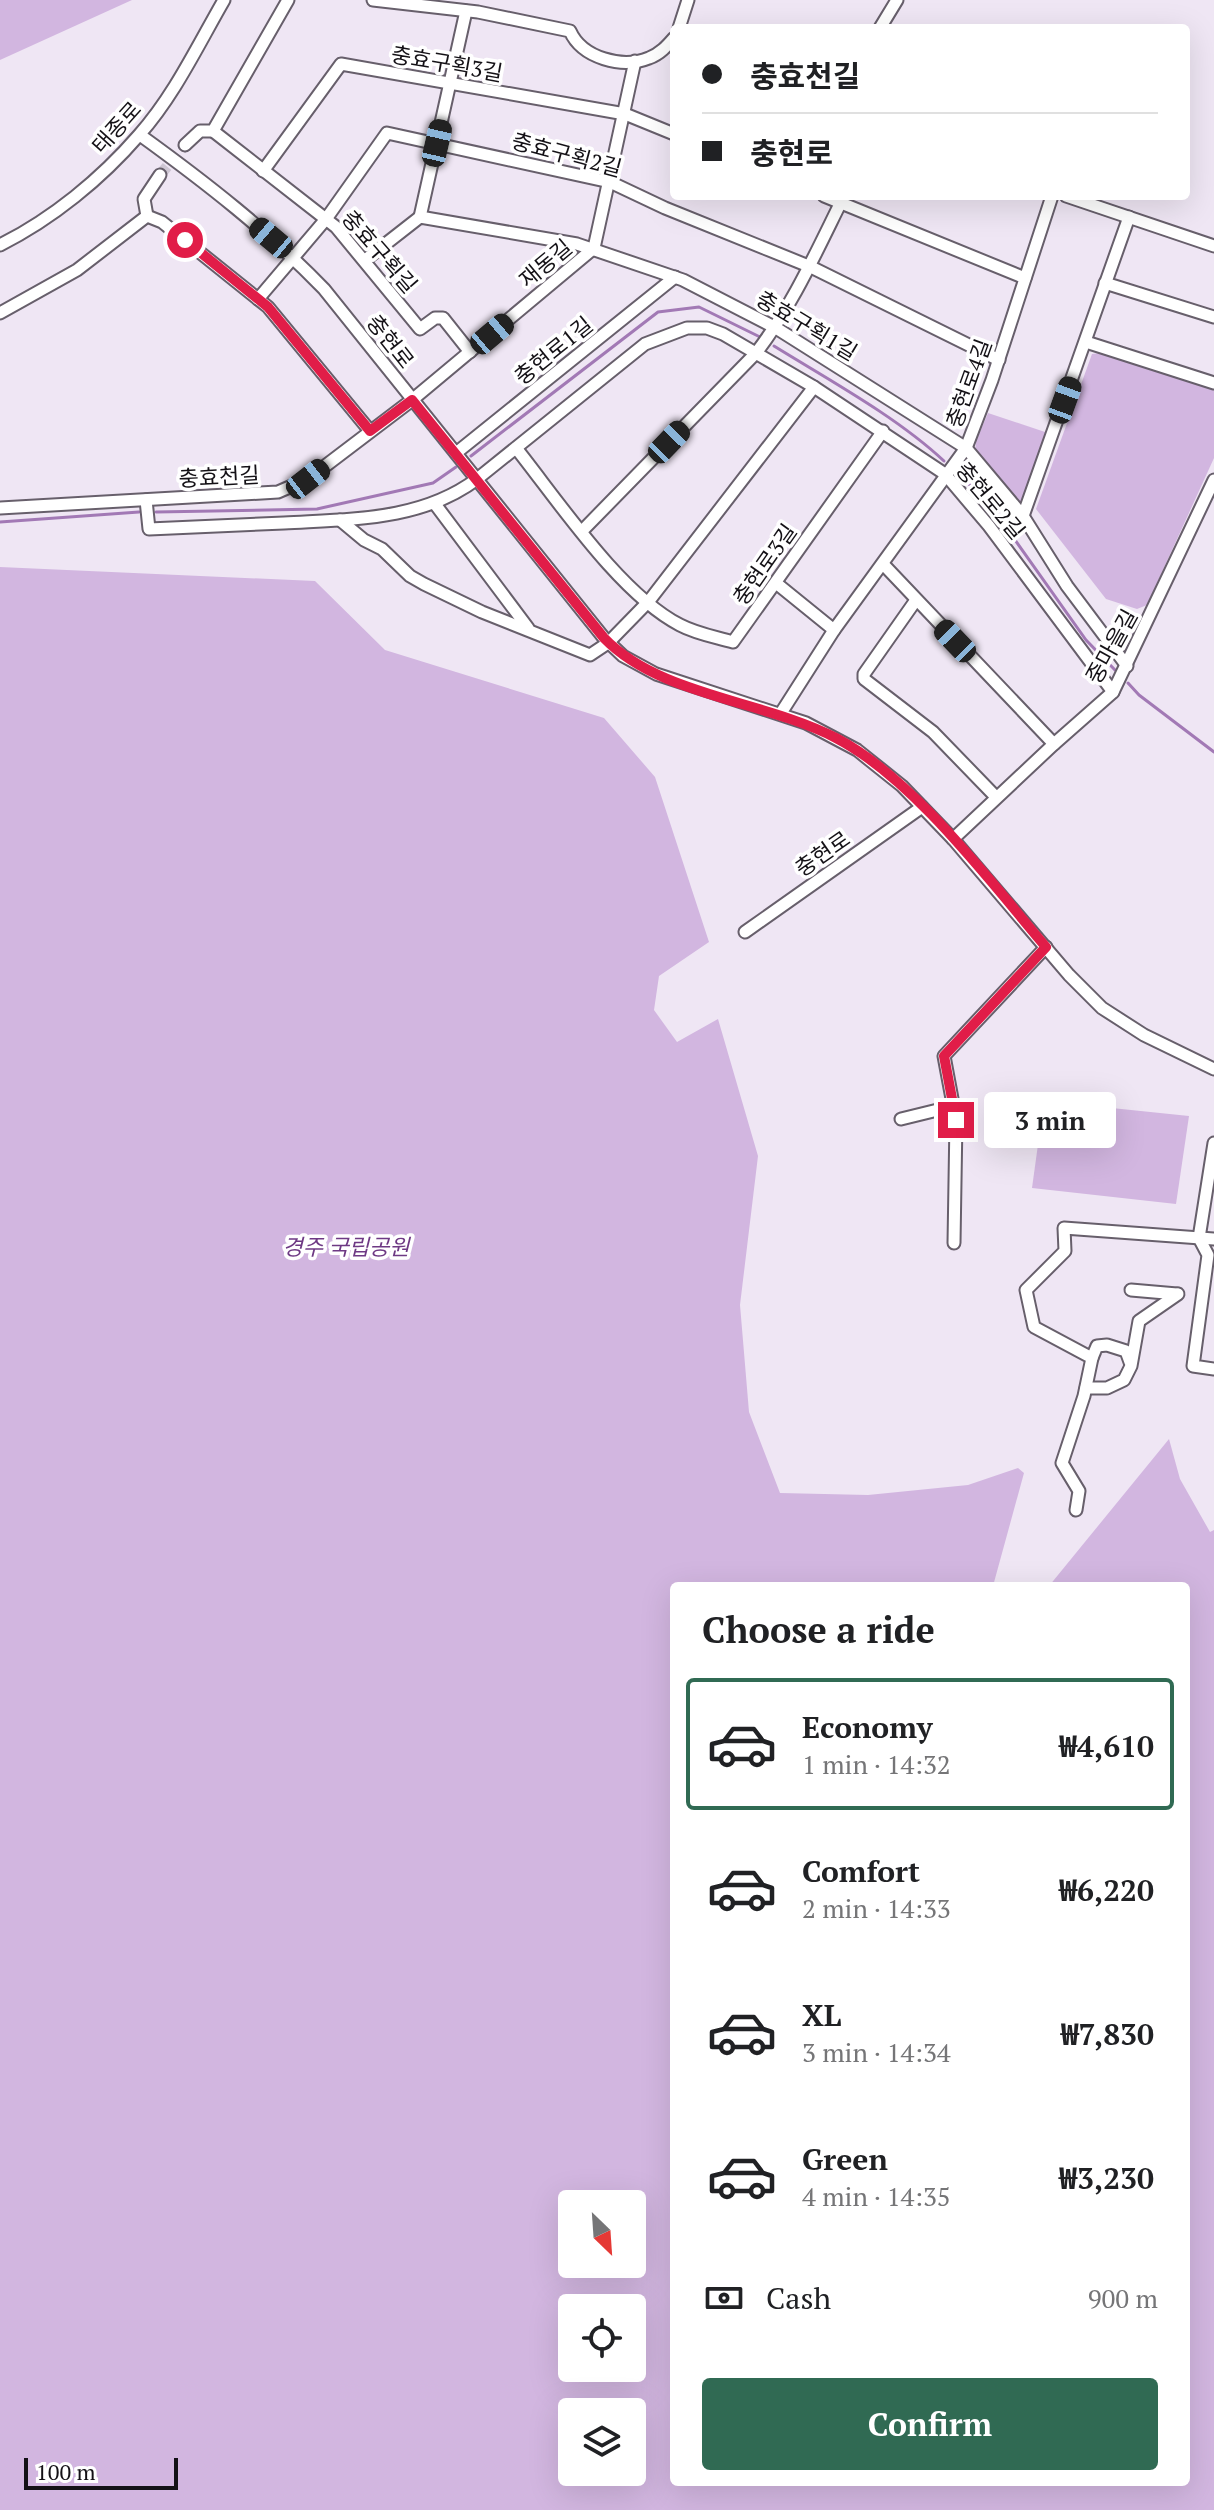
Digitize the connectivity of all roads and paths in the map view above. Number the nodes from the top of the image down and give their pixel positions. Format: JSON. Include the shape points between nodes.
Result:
{"nodes":[{"id":1,"x":224,"y":0,"type":"edge"},
{"id":2,"x":288,"y":0,"type":"edge"},
{"id":3,"x":373,"y":0,"type":"edge"},
{"id":4,"x":688,"y":0,"type":"edge"},
{"id":5,"x":897,"y":0,"type":"edge"},
{"id":6,"x":466,"y":11,"type":"junction"},
{"id":7,"x":680,"y":24,"type":"edge"},
{"id":8,"x":882,"y":24,"type":"edge"},
{"id":9,"x":670,"y":43,"type":"edge"},
{"id":10,"x":635,"y":61,"type":"junction"},
{"id":11,"x":450,"y":83,"type":"junction"},
{"id":12,"x":625,"y":114,"type":"junction"},
{"id":13,"x":213,"y":131,"type":"junction"},
{"id":14,"x":670,"y":132,"type":"edge"},
{"id":15,"x":140,"y":135,"type":"junction"},
{"id":16,"x":437,"y":143,"type":"junction"},
{"id":17,"x":185,"y":145,"type":"tunnel mouth"},
{"id":18,"x":263,"y":171,"type":"junction"},
{"id":19,"x":160,"y":175,"type":"tunnel mouth"},
{"id":20,"x":610,"y":182,"type":"junction"},
{"id":21,"x":842,"y":200,"type":"edge"},
{"id":22,"x":1051,"y":200,"type":"edge"},
{"id":23,"x":1078,"y":200,"type":"edge"},
{"id":24,"x":147,"y":216,"type":"junction"},
{"id":25,"x":420,"y":217,"type":"junction"},
{"id":26,"x":1129,"y":217,"type":"junction"},
{"id":27,"x":326,"y":219,"type":"junction"},
{"id":28,"x":0,"y":245,"type":"edge"},
{"id":29,"x":1214,"y":246,"type":"edge"},
{"id":30,"x":594,"y":248,"type":"junction"},
{"id":31,"x":294,"y":257,"type":"junction"},
{"id":32,"x":365,"y":260,"type":"junction"},
{"id":33,"x":811,"y":267,"type":"junction"},
{"id":34,"x":675,"y":277,"type":"junction"},
{"id":35,"x":1025,"y":278,"type":"junction"},
{"id":36,"x":1105,"y":283,"type":"junction"},
{"id":37,"x":258,"y":299,"type":"junction"},
{"id":38,"x":0,"y":313,"type":"edge"},
{"id":39,"x":1214,"y":317,"type":"edge"},
{"id":40,"x":776,"y":328,"type":"junction"},
{"id":41,"x":1086,"y":342,"type":"junction"},
{"id":42,"x":470,"y":352,"type":"junction"},
{"id":43,"x":756,"y":353,"type":"junction"},
{"id":44,"x":999,"y":360,"type":"junction"},
{"id":45,"x":1214,"y":383,"type":"edge"},
{"id":46,"x":814,"y":387,"type":"junction"},
{"id":47,"x":412,"y":400,"type":"junction"},
{"id":48,"x":370,"y":431,"type":"junction"},
{"id":49,"x":883,"y":431,"type":"junction"},
{"id":50,"x":516,"y":448,"type":"junction"},
{"id":51,"x":966,"y":448,"type":"junction"},
{"id":52,"x":456,"y":453,"type":"junction"},
{"id":53,"x":945,"y":474,"type":"junction"},
{"id":54,"x":477,"y":479,"type":"junction"},
{"id":55,"x":1214,"y":480,"type":"edge"},
{"id":56,"x":146,"y":500,"type":"junction"},
{"id":57,"x":435,"y":504,"type":"junction"},
{"id":58,"x":0,"y":508,"type":"edge"},
{"id":59,"x":1023,"y":516,"type":"junction"},
{"id":60,"x":340,"y":520,"type":"junction"},
{"id":61,"x":582,"y":531,"type":"junction"},
{"id":62,"x":883,"y":564,"type":"junction"},
{"id":63,"x":776,"y":583,"type":"junction"},
{"id":64,"x":916,"y":600,"type":"junction"},
{"id":65,"x":649,"y":601,"type":"junction"},
{"id":66,"x":834,"y":630,"type":"junction"},
{"id":67,"x":535,"y":633,"type":"junction"},
{"id":68,"x":608,"y":643,"type":"junction"},
{"id":69,"x":1127,"y":666,"type":"junction"},
{"id":70,"x":1113,"y":692,"type":"junction"},
{"id":71,"x":781,"y":713,"type":"junction"},
{"id":72,"x":1054,"y":744,"type":"junction"},
{"id":73,"x":996,"y":797,"type":"junction"},
{"id":74,"x":922,"y":807,"type":"junction"},
{"id":75,"x":953,"y":839,"type":"junction"},
{"id":76,"x":745,"y":932,"type":"dead end"},
{"id":77,"x":1046,"y":947,"type":"junction"},
{"id":78,"x":1214,"y":1069,"type":"edge"},
{"id":79,"x":954,"y":1106,"type":"junction"},
{"id":80,"x":901,"y":1119,"type":"dead end"},
{"id":81,"x":1214,"y":1143,"type":"edge"},
{"id":82,"x":1211,"y":1159,"type":"junction"},
{"id":83,"x":1214,"y":1191,"type":"edge"},
{"id":84,"x":1199,"y":1238,"type":"junction"},
{"id":85,"x":1214,"y":1239,"type":"edge"},
{"id":86,"x":954,"y":1243,"type":"dead end"},
{"id":87,"x":1131,"y":1290,"type":"dead end"},
{"id":88,"x":1092,"y":1358,"type":"junction"},
{"id":89,"x":1131,"y":1366,"type":"junction"},
{"id":90,"x":1214,"y":1369,"type":"edge"},
{"id":91,"x":1086,"y":1388,"type":"junction"},
{"id":92,"x":1076,"y":1510,"type":"dead end"}],
"edges":[{"from":1,"to":15,"type":"street","name":"태종로"},
{"from":2,"to":13,"type":"street"},
{"from":3,"to":6,"type":"street"},
{"from":4,"to":7,"type":"street"},
{"from":5,"to":8,"type":"street"},
{"from":6,"to":10,"type":"street","via":[[570,31],[587,52]]},
{"from":6,"to":11,"type":"street"},
{"from":9,"to":10,"type":"street","via":[[649,59]]},
{"from":10,"to":12,"type":"street","name":"재동길"},
{"from":11,"to":12,"type":"street","name":"충효구획3길"},
{"from":11,"to":16,"type":"street"},
{"from":11,"to":18,"type":"street","name":"충효구획3길","via":[[341,64]]},
{"from":12,"to":14,"type":"street","name":"충효구획3길"},
{"from":12,"to":20,"type":"street","name":"재동길"},
{"from":13,"to":17,"type":"street","via":[[200,131]]},
{"from":13,"to":18,"type":"street","name":"충효구획길"},
{"from":15,"to":28,"type":"street","name":"태종로","via":[[67,202]]},
{"from":15,"to":31,"type":"street","name":"충현로"},
{"from":16,"to":20,"type":"street","name":"충효구획2길"},
{"from":16,"to":25,"type":"street"},
{"from":16,"to":27,"type":"street","name":"충효구획2길","via":[[387,133]]},
{"from":18,"to":27,"type":"street","name":"충효구획길"},
{"from":19,"to":24,"type":"street","via":[[144,199]]},
{"from":20,"to":30,"type":"street","name":"재동길"},
{"from":20,"to":33,"type":"street","name":"충효구획2길"},
{"from":21,"to":33,"type":"street"},
{"from":21,"to":35,"type":"street"},
{"from":22,"to":35,"type":"street","name":"충현로4길"},
{"from":23,"to":26,"type":"street"},
{"from":24,"to":37,"type":"street","via":[[162,222]]},
{"from":24,"to":38,"type":"street","via":[[77,270]]},
{"from":25,"to":30,"type":"street","name":"충효구획1길"},
{"from":25,"to":32,"type":"street"},
{"from":26,"to":29,"type":"street"},
{"from":26,"to":36,"type":"street"},
{"from":27,"to":31,"type":"street"},
{"from":27,"to":32,"type":"street","name":"충효구획길"},
{"from":30,"to":34,"type":"street","name":"충효구획1길"},
{"from":30,"to":42,"type":"street","name":"재동길"},
{"from":31,"to":37,"type":"street"},
{"from":31,"to":47,"type":"street","name":"충현로"},
{"from":32,"to":42,"type":"street","name":"충효구획길","via":[[420,329],[443,318]]},
{"from":33,"to":40,"type":"street"},
{"from":33,"to":44,"type":"street","name":"충효구획2길"},
{"from":34,"to":40,"type":"street","name":"충효구획1길"},
{"from":34,"to":52,"type":"street","name":"충현로1길"},
{"from":35,"to":44,"type":"street","name":"충현로4길"},
{"from":36,"to":39,"type":"street"},
{"from":36,"to":41,"type":"street"},
{"from":37,"to":48,"type":"street"},
{"from":40,"to":43,"type":"street"},
{"from":40,"to":51,"type":"street","name":"충효구획1길"},
{"from":41,"to":45,"type":"street"},
{"from":41,"to":59,"type":"street"},
{"from":42,"to":47,"type":"street","name":"재동길"},
{"from":43,"to":46,"type":"street","name":"충현로2길"},
{"from":43,"to":50,"type":"street","name":"충현로2길","via":[[707,328],[659,337]]},
{"from":43,"to":61,"type":"street"},
{"from":44,"to":51,"type":"street","name":"충현로4길"},
{"from":46,"to":49,"type":"street","name":"충현로2길"},
{"from":46,"to":65,"type":"street"},
{"from":47,"to":48,"type":"street","name":"충효천길"},
{"from":47,"to":52,"type":"street","name":"충현로"},
{"from":48,"to":56,"type":"street","name":"충효천길","via":[[290,489]]},
{"from":49,"to":53,"type":"street","name":"충현로2길"},
{"from":49,"to":63,"type":"street","name":"충현로3길"},
{"from":50,"to":54,"type":"street","name":"충현로2길"},
{"from":50,"to":61,"type":"street","name":"충현로3길"},
{"from":51,"to":53,"type":"street","name":"충현로4길"},
{"from":51,"to":59,"type":"street","name":"충효구획1길"},
{"from":52,"to":54,"type":"street","name":"충현로"},
{"from":53,"to":62,"type":"street","name":"충현로4길"},
{"from":53,"to":70,"type":"street","name":"충현로2길"},
{"from":54,"to":57,"type":"street","name":"충현로2길"},
{"from":54,"to":68,"type":"street","name":"충현로"},
{"from":55,"to":69,"type":"street","name":"중마을길"},
{"from":56,"to":58,"type":"street","name":"충효천길"},
{"from":56,"to":60,"type":"street","via":[[149,529]]},
{"from":57,"to":60,"type":"street","name":"충현로2길"},
{"from":57,"to":67,"type":"street","via":[[512,610]]},
{"from":59,"to":69,"type":"street","name":"충효구획1길"},
{"from":60,"to":67,"type":"street","via":[[410,576]]},
{"from":61,"to":65,"type":"street","name":"충현로3길","via":[[627,584]]},
{"from":62,"to":64,"type":"street"},
{"from":62,"to":66,"type":"street","name":"충현로4길"},
{"from":63,"to":65,"type":"street","name":"충현로3길","via":[[733,642],[679,625]]},
{"from":63,"to":66,"type":"street"},
{"from":64,"to":72,"type":"street"},
{"from":64,"to":73,"type":"street","via":[[864,679],[933,732]]},
{"from":65,"to":68,"type":"street"},
{"from":66,"to":71,"type":"street","name":"충현로4길"},
{"from":67,"to":68,"type":"street","via":[[590,655]]},
{"from":68,"to":71,"type":"street","name":"충현로","via":[[656,674]]},
{"from":69,"to":70,"type":"street","name":"중마을길"},
{"from":70,"to":72,"type":"street","name":"중마을길"},
{"from":71,"to":74,"type":"street","name":"충현로","via":[[857,750]]},
{"from":72,"to":73,"type":"street","name":"중마을길"},
{"from":73,"to":75,"type":"street","name":"중마을길"},
{"from":74,"to":75,"type":"street","name":"충현로"},
{"from":74,"to":76,"type":"street","name":"충현로"},
{"from":75,"to":77,"type":"street","name":"충현로"},
{"from":77,"to":78,"type":"street","name":"충현로","via":[[1102,1008]]},
{"from":77,"to":79,"type":"street","via":[[944,1056]]},
{"from":79,"to":80,"type":"street"},
{"from":79,"to":86,"type":"street"},
{"from":81,"to":82,"type":"street"},
{"from":82,"to":83,"type":"street"},
{"from":82,"to":84,"type":"street"},
{"from":84,"to":85,"type":"street"},
{"from":84,"to":88,"type":"street","via":[[1064,1228],[1065,1251],[1026,1290],[1034,1327]]},
{"from":84,"to":90,"type":"street","via":[[1208,1255],[1193,1366]]},
{"from":87,"to":89,"type":"street","via":[[1178,1294],[1139,1321]]},
{"from":88,"to":89,"type":"street","via":[[1097,1346],[1117,1347],[1126,1351]]},
{"from":88,"to":91,"type":"street"},
{"from":89,"to":91,"type":"street","via":[[1124,1380],[1107,1388]]},
{"from":91,"to":92,"type":"street","via":[[1062,1463],[1079,1491]]}]}
